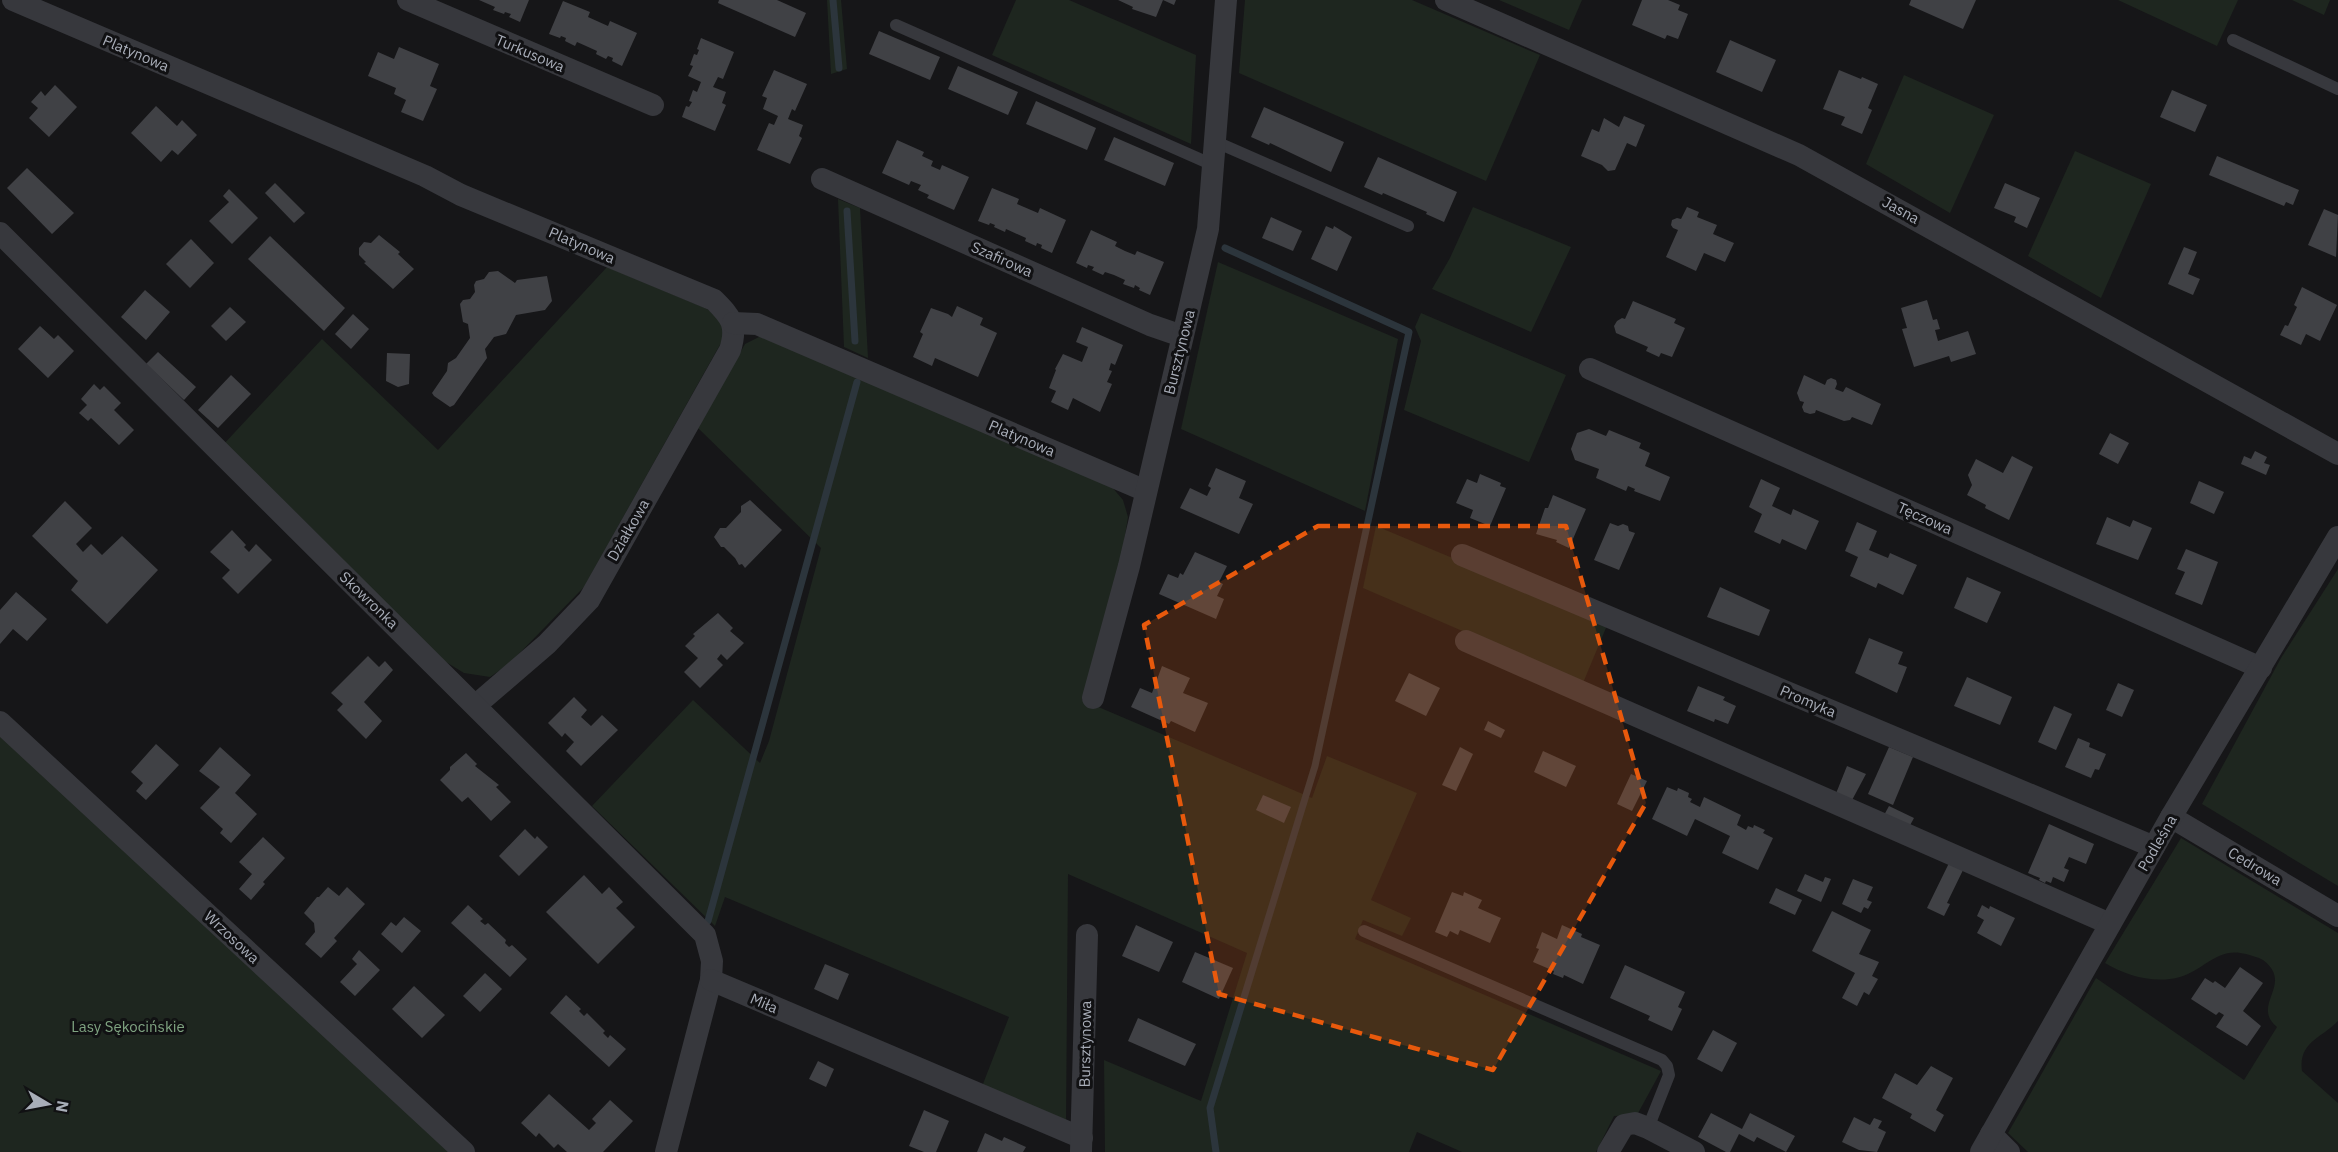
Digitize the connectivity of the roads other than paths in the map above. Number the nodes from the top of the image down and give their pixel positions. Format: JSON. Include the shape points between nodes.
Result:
{"nodes":[{"id":1,"x":13,"y":0,"type":"edge"},
{"id":2,"x":408,"y":0,"type":"edge"},
{"id":3,"x":1226,"y":0,"type":"edge"},
{"id":4,"x":1446,"y":0,"type":"edge"},
{"id":5,"x":896,"y":25,"type":"dead end"},
{"id":6,"x":2233,"y":40,"type":"dead end"},
{"id":7,"x":2338,"y":89,"type":"edge"},
{"id":8,"x":652,"y":105,"type":"dead end"},
{"id":9,"x":1215,"y":142,"type":"junction"},
{"id":10,"x":1213,"y":165,"type":"junction"},
{"id":11,"x":822,"y":179,"type":"dead end"},
{"id":12,"x":1408,"y":226,"type":"dead end"},
{"id":13,"x":0,"y":233,"type":"edge"},
{"id":14,"x":733,"y":323,"type":"junction"},
{"id":15,"x":1182,"y":336,"type":"junction"},
{"id":16,"x":1590,"y":369,"type":"dead end"},
{"id":17,"x":2338,"y":454,"type":"edge"},
{"id":18,"x":1146,"y":491,"type":"junction"},
{"id":19,"x":2338,"y":537,"type":"edge"},
{"id":20,"x":1462,"y":555,"type":"dead end"},
{"id":21,"x":1466,"y":641,"type":"dead end"},
{"id":22,"x":2261,"y":668,"type":"junction"},
{"id":23,"x":1093,"y":698,"type":"dead end"},
{"id":24,"x":476,"y":705,"type":"junction"},
{"id":25,"x":0,"y":722,"type":"edge"},
{"id":26,"x":2171,"y":817,"type":"junction"},
{"id":27,"x":2154,"y":847,"type":"junction"},
{"id":28,"x":2338,"y":916,"type":"edge"},
{"id":29,"x":2110,"y":924,"type":"junction"},
{"id":30,"x":1364,"y":931,"type":"dead end"},
{"id":31,"x":1087,"y":935,"type":"dead end"},
{"id":32,"x":711,"y":980,"type":"junction"},
{"id":33,"x":1648,"y":1128,"type":"junction"},
{"id":34,"x":1986,"y":1143,"type":"edge"},
{"id":35,"x":1081,"y":1145,"type":"edge"},
{"id":36,"x":464,"y":1152,"type":"edge"},
{"id":37,"x":666,"y":1152,"type":"edge"},
{"id":38,"x":1608,"y":1152,"type":"edge"},
{"id":39,"x":1694,"y":1152,"type":"edge"},
{"id":40,"x":2009,"y":1152,"type":"edge"}],
"edges":[{"from":1,"to":14,"type":"street","name":"Platynowa","via":[[425,176],[461,195],[714,300]]},
{"from":2,"to":8,"type":"street","name":"Turkusowa"},
{"from":3,"to":9,"type":"street","name":"Bursztynowa"},
{"from":4,"to":17,"type":"street","name":"Jasna","via":[[1799,155]]},
{"from":5,"to":10,"type":"lane"},
{"from":6,"to":7,"type":"lane"},
{"from":9,"to":10,"type":"street","name":"Bursztynowa"},
{"from":9,"to":12,"type":"lane"},
{"from":10,"to":15,"type":"street","name":"Bursztynowa","via":[[1208,229]]},
{"from":11,"to":15,"type":"street","name":"Szafirowa"},
{"from":13,"to":24,"type":"street","name":"Skowronka"},
{"from":14,"to":18,"type":"street","name":"Platynowa","via":[[757,324]]},
{"from":14,"to":24,"type":"street","name":"Działkowa","via":[[735,336],[730,350],[589,600],[547,644]]},
{"from":15,"to":18,"type":"street","name":"Bursztynowa"},
{"from":16,"to":22,"type":"street","name":"Tęczowa"},
{"from":18,"to":23,"type":"street","name":"Bursztynowa"},
{"from":19,"to":22,"type":"street","name":"Podleśna"},
{"from":20,"to":27,"type":"street","name":"Promyka"},
{"from":21,"to":29,"type":"street"},
{"from":22,"to":26,"type":"street","name":"Podleśna"},
{"from":24,"to":32,"type":"street","name":"Skowronka","via":[[705,935],[712,961]]},
{"from":25,"to":36,"type":"street","name":"Wrzosowa"},
{"from":26,"to":27,"type":"street","name":"Podleśna"},
{"from":26,"to":28,"type":"street","name":"Cedrowa"},
{"from":27,"to":29,"type":"street","name":"Podleśna"},
{"from":29,"to":34,"type":"street","name":"Podleśna"},
{"from":30,"to":33,"type":"lane","via":[[1662,1060],[1669,1075]]},
{"from":31,"to":35,"type":"street","name":"Bursztynowa"},
{"from":32,"to":35,"type":"street","name":"Miła","via":[[980,1095]]},
{"from":32,"to":37,"type":"street"},
{"from":33,"to":38,"type":"street","via":[[1635,1123],[1624,1125]]},
{"from":33,"to":39,"type":"street"},
{"from":34,"to":40,"type":"street"}]}
